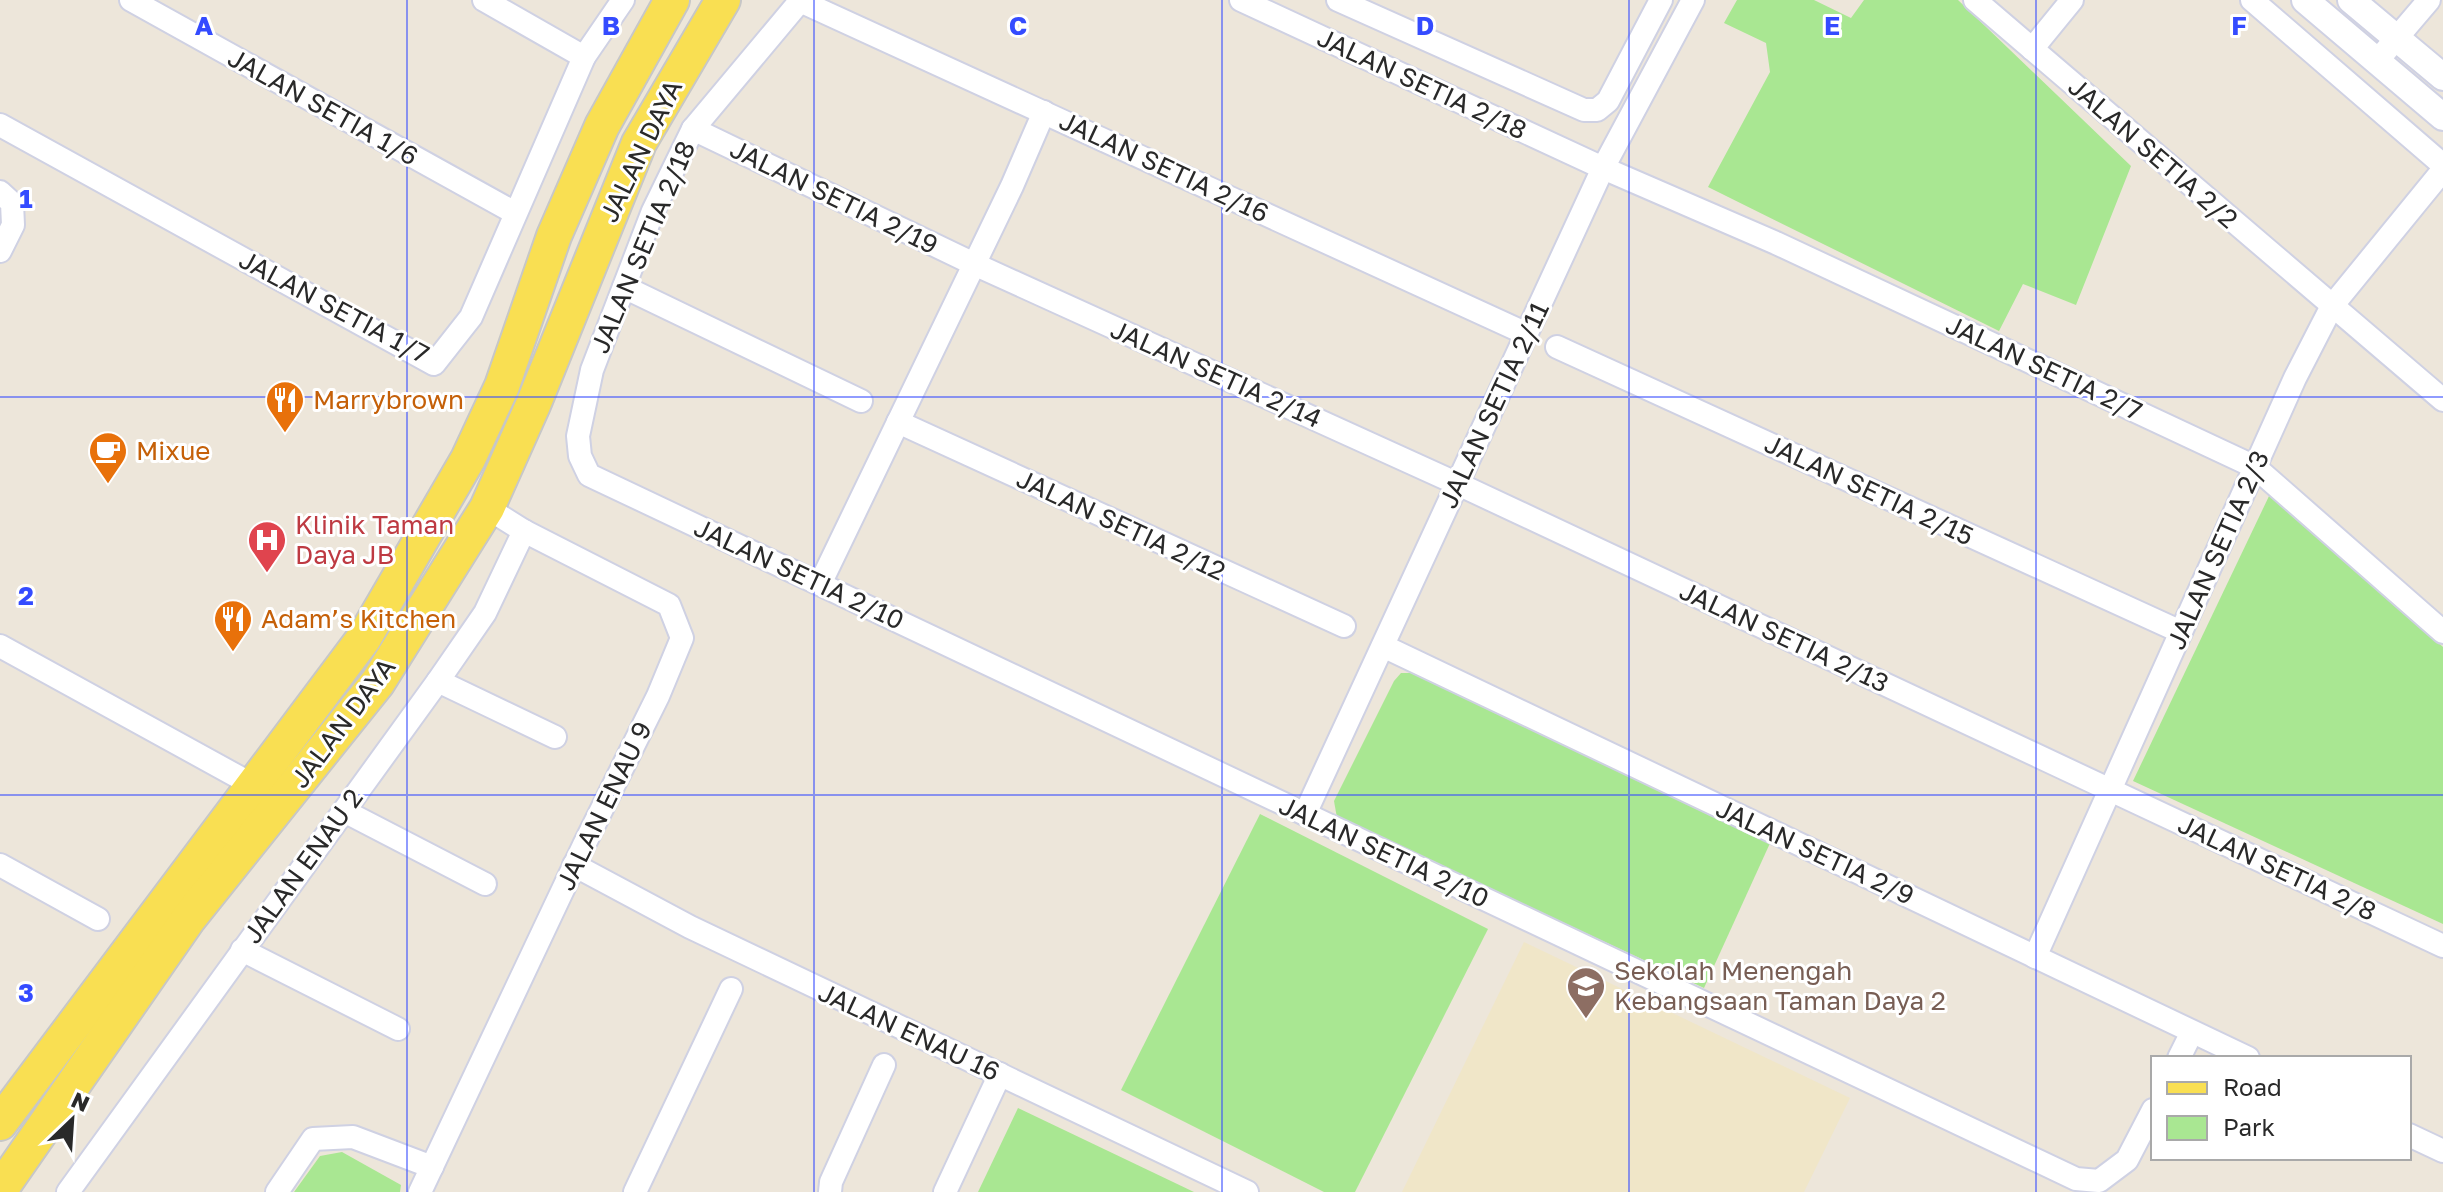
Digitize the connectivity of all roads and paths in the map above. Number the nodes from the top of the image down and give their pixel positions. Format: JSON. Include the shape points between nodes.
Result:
{"nodes":[{"id":1,"x":131,"y":0,"type":"edge"},
{"id":2,"x":484,"y":0,"type":"edge"},
{"id":3,"x":623,"y":0,"type":"edge"},
{"id":4,"x":672,"y":0,"type":"edge"},
{"id":5,"x":723,"y":0,"type":"edge"},
{"id":6,"x":801,"y":0,"type":"edge"},
{"id":7,"x":1241,"y":0,"type":"edge"},
{"id":8,"x":1338,"y":0,"type":"edge"},
{"id":9,"x":1661,"y":0,"type":"edge"},
{"id":10,"x":1693,"y":0,"type":"edge"},
{"id":11,"x":1975,"y":0,"type":"edge"},
{"id":12,"x":2072,"y":0,"type":"edge"},
{"id":13,"x":2252,"y":0,"type":"edge"},
{"id":14,"x":2305,"y":0,"type":"edge"},
{"id":15,"x":2351,"y":0,"type":"edge"},
{"id":16,"x":2429,"y":0,"type":"edge"},
{"id":17,"x":2396,"y":38,"type":"junction"},
{"id":18,"x":2032,"y":49,"type":"junction"},
{"id":19,"x":584,"y":57,"type":"junction"},
{"id":20,"x":2377,"y":61,"type":"junction"},
{"id":21,"x":2443,"y":77,"type":"edge"},
{"id":22,"x":1044,"y":112,"type":"junction"},
{"id":23,"x":2443,"y":117,"type":"edge"},
{"id":24,"x":0,"y":125,"type":"edge"},
{"id":25,"x":693,"y":129,"type":"junction"},
{"id":26,"x":2443,"y":167,"type":"edge"},
{"id":27,"x":1603,"y":168,"type":"junction"},
{"id":28,"x":0,"y":192,"type":"edge"},
{"id":29,"x":515,"y":213,"type":"junction"},
{"id":30,"x":0,"y":251,"type":"edge"},
{"id":31,"x":974,"y":264,"type":"junction"},
{"id":32,"x":624,"y":287,"type":"junction"},
{"id":33,"x":2332,"y":306,"type":"junction"},
{"id":34,"x":1527,"y":334,"type":"junction"},
{"id":35,"x":1557,"y":347,"type":"dead end"},
{"id":36,"x":2443,"y":400,"type":"edge"},
{"id":37,"x":861,"y":401,"type":"dead end"},
{"id":38,"x":898,"y":422,"type":"junction"},
{"id":39,"x":2255,"y":467,"type":"junction"},
{"id":40,"x":589,"y":475,"type":"joint"},
{"id":41,"x":1458,"y":484,"type":"junction"},
{"id":42,"x":487,"y":508,"type":"junction"},
{"id":43,"x":524,"y":531,"type":"junction"},
{"id":44,"x":820,"y":584,"type":"junction"},
{"id":45,"x":1344,"y":626,"type":"dead end"},
{"id":46,"x":2181,"y":632,"type":"junction"},
{"id":47,"x":2443,"y":632,"type":"edge"},
{"id":48,"x":0,"y":646,"type":"edge"},
{"id":49,"x":1383,"y":646,"type":"junction"},
{"id":50,"x":438,"y":681,"type":"junction"},
{"id":51,"x":555,"y":737,"type":"dead end"},
{"id":52,"x":253,"y":785,"type":"junction"},
{"id":53,"x":2110,"y":790,"type":"junction"},
{"id":54,"x":344,"y":811,"type":"junction"},
{"id":55,"x":1305,"y":814,"type":"junction"},
{"id":56,"x":0,"y":865,"type":"edge"},
{"id":57,"x":574,"y":865,"type":"junction"},
{"id":58,"x":485,"y":884,"type":"dead end"},
{"id":59,"x":98,"y":919,"type":"dead end"},
{"id":60,"x":2443,"y":946,"type":"edge"},
{"id":61,"x":242,"y":950,"type":"junction"},
{"id":62,"x":2035,"y":957,"type":"junction"},
{"id":63,"x":731,"y":989,"type":"dead end"},
{"id":64,"x":398,"y":1029,"type":"dead end"},
{"id":65,"x":2192,"y":1032,"type":"junction"},
{"id":66,"x":2180,"y":1056,"type":"edge"},
{"id":67,"x":2244,"y":1056,"type":"edge"},
{"id":68,"x":884,"y":1065,"type":"dead end"},
{"id":69,"x":1000,"y":1074,"type":"junction"},
{"id":70,"x":2151,"y":1114,"type":"edge"},
{"id":71,"x":0,"y":1123,"type":"edge"},
{"id":72,"x":2411,"y":1135,"type":"edge"},
{"id":73,"x":2439,"y":1141,"type":"edge"},
{"id":74,"x":432,"y":1167,"type":"junction"},
{"id":75,"x":0,"y":1190,"type":"edge"},
{"id":76,"x":68,"y":1192,"type":"edge"},
{"id":77,"x":277,"y":1192,"type":"edge"},
{"id":78,"x":420,"y":1192,"type":"edge"},
{"id":79,"x":635,"y":1192,"type":"edge"},
{"id":80,"x":830,"y":1192,"type":"edge"},
{"id":81,"x":945,"y":1192,"type":"edge"},
{"id":82,"x":1247,"y":1192,"type":"edge"}],
"edges":[{"from":1,"to":29,"type":"street","name":"JALAN SETIA 1/6"},
{"from":2,"to":19,"type":"street"},
{"from":3,"to":19,"type":"street","name":"JALAN SETIA 1/7"},
{"from":4,"to":52,"type":"main road","name":"JALAN DAYA","via":[[602,126],[554,236],[502,386],[454,486],[364,638]]},
{"from":5,"to":42,"type":"main road","name":"JALAN DAYA","via":[[639,143]]},
{"from":6,"to":22,"type":"street","name":"JALAN SETIA 2/16"},
{"from":6,"to":25,"type":"street","name":"JALAN SETIA 2/18"},
{"from":7,"to":27,"type":"street","name":"JALAN SETIA 2/18"},
{"from":8,"to":9,"type":"street","via":[[1584,110],[1597,110],[1608,101]]},
{"from":10,"to":27,"type":"street","name":"JALAN SETIA 2/11"},
{"from":11,"to":18,"type":"street","name":"JALAN SETIA 2/2"},
{"from":12,"to":18,"type":"street"},
{"from":13,"to":26,"type":"street"},
{"from":14,"to":20,"type":"street"},
{"from":15,"to":17,"type":"street"},
{"from":16,"to":17,"type":"street"},
{"from":17,"to":20,"type":"street"},
{"from":17,"to":21,"type":"street"},
{"from":18,"to":33,"type":"street","name":"JALAN SETIA 2/2"},
{"from":19,"to":29,"type":"street","name":"JALAN SETIA 1/7"},
{"from":20,"to":23,"type":"street"},
{"from":22,"to":31,"type":"street"},
{"from":22,"to":34,"type":"street","name":"JALAN SETIA 2/16"},
{"from":24,"to":29,"type":"street","name":"JALAN SETIA 1/7","via":[[434,364],[471,317]]},
{"from":25,"to":31,"type":"street","name":"JALAN SETIA 2/19"},
{"from":25,"to":32,"type":"street","name":"JALAN SETIA 2/18"},
{"from":26,"to":33,"type":"street","name":"JALAN SETIA 2/3"},
{"from":27,"to":34,"type":"street","name":"JALAN SETIA 2/11"},
{"from":27,"to":39,"type":"street","name":"JALAN SETIA 2/7"},
{"from":28,"to":30,"type":"street","via":[[12,203],[13,225]]},
{"from":31,"to":38,"type":"street"},
{"from":31,"to":41,"type":"street","name":"JALAN SETIA 2/14"},
{"from":32,"to":37,"type":"street"},
{"from":32,"to":40,"type":"street","name":"JALAN SETIA 2/18","via":[[592,370],[578,436]]},
{"from":33,"to":36,"type":"street","name":"JALAN SETIA 2/2"},
{"from":33,"to":39,"type":"street","name":"JALAN SETIA 2/3"},
{"from":34,"to":41,"type":"street","name":"JALAN SETIA 2/11"},
{"from":35,"to":46,"type":"street","name":"JALAN SETIA 2/15"},
{"from":38,"to":44,"type":"street"},
{"from":38,"to":45,"type":"street","name":"JALAN SETIA 2/12"},
{"from":39,"to":46,"type":"street","name":"JALAN SETIA 2/3"},
{"from":39,"to":47,"type":"street","name":"JALAN SETIA 2/7"},
{"from":40,"to":44,"type":"street","name":"JALAN SETIA 2/10"},
{"from":41,"to":49,"type":"street","name":"JALAN SETIA 2/11"},
{"from":41,"to":53,"type":"street","name":"JALAN SETIA 2/13"},
{"from":42,"to":43,"type":"street","name":"JALAN ENAU 9"},
{"from":42,"to":75,"type":"main road","name":"JALAN DAYA","via":[[378,682],[189,918]]},
{"from":43,"to":50,"type":"street","name":"JALAN ENAU 2","via":[[485,613]]},
{"from":43,"to":57,"type":"street","name":"JALAN ENAU 9","via":[[669,605],[682,638]]},
{"from":44,"to":55,"type":"street","name":"JALAN SETIA 2/10"},
{"from":46,"to":53,"type":"street","name":"JALAN SETIA 2/3"},
{"from":48,"to":52,"type":"street"},
{"from":49,"to":55,"type":"street","name":"JALAN SETIA 2/11"},
{"from":49,"to":62,"type":"street","name":"JALAN SETIA 2/9"},
{"from":50,"to":51,"type":"street"},
{"from":50,"to":54,"type":"street","name":"JALAN ENAU 2"},
{"from":52,"to":71,"type":"main road","name":"JALAN DAYA"},
{"from":53,"to":60,"type":"street","name":"JALAN SETIA 2/8"},
{"from":53,"to":62,"type":"street","name":"JALAN SETIA 2/3"},
{"from":54,"to":58,"type":"street"},
{"from":54,"to":61,"type":"street","name":"JALAN ENAU 2"},
{"from":55,"to":70,"type":"street","name":"JALAN SETIA 2/10","via":[[2076,1179],[2099,1181],[2127,1160]]},
{"from":56,"to":59,"type":"street"},
{"from":57,"to":69,"type":"street","name":"JALAN ENAU 16","via":[[690,927]]},
{"from":57,"to":74,"type":"street","name":"JALAN ENAU 9"},
{"from":61,"to":64,"type":"street"},
{"from":61,"to":76,"type":"street","name":"JALAN ENAU 2"},
{"from":62,"to":65,"type":"street","name":"JALAN SETIA 2/9"},
{"from":63,"to":79,"type":"street"},
{"from":65,"to":66,"type":"street"},
{"from":65,"to":67,"type":"street","name":"JALAN SETIA 2/9"},
{"from":68,"to":80,"type":"street"},
{"from":69,"to":81,"type":"street"},
{"from":69,"to":82,"type":"street","name":"JALAN ENAU 16"},
{"from":72,"to":73,"type":"street"},
{"from":74,"to":77,"type":"street","via":[[353,1137],[313,1139]]},
{"from":74,"to":78,"type":"street","name":"JALAN ENAU 9"}]}
